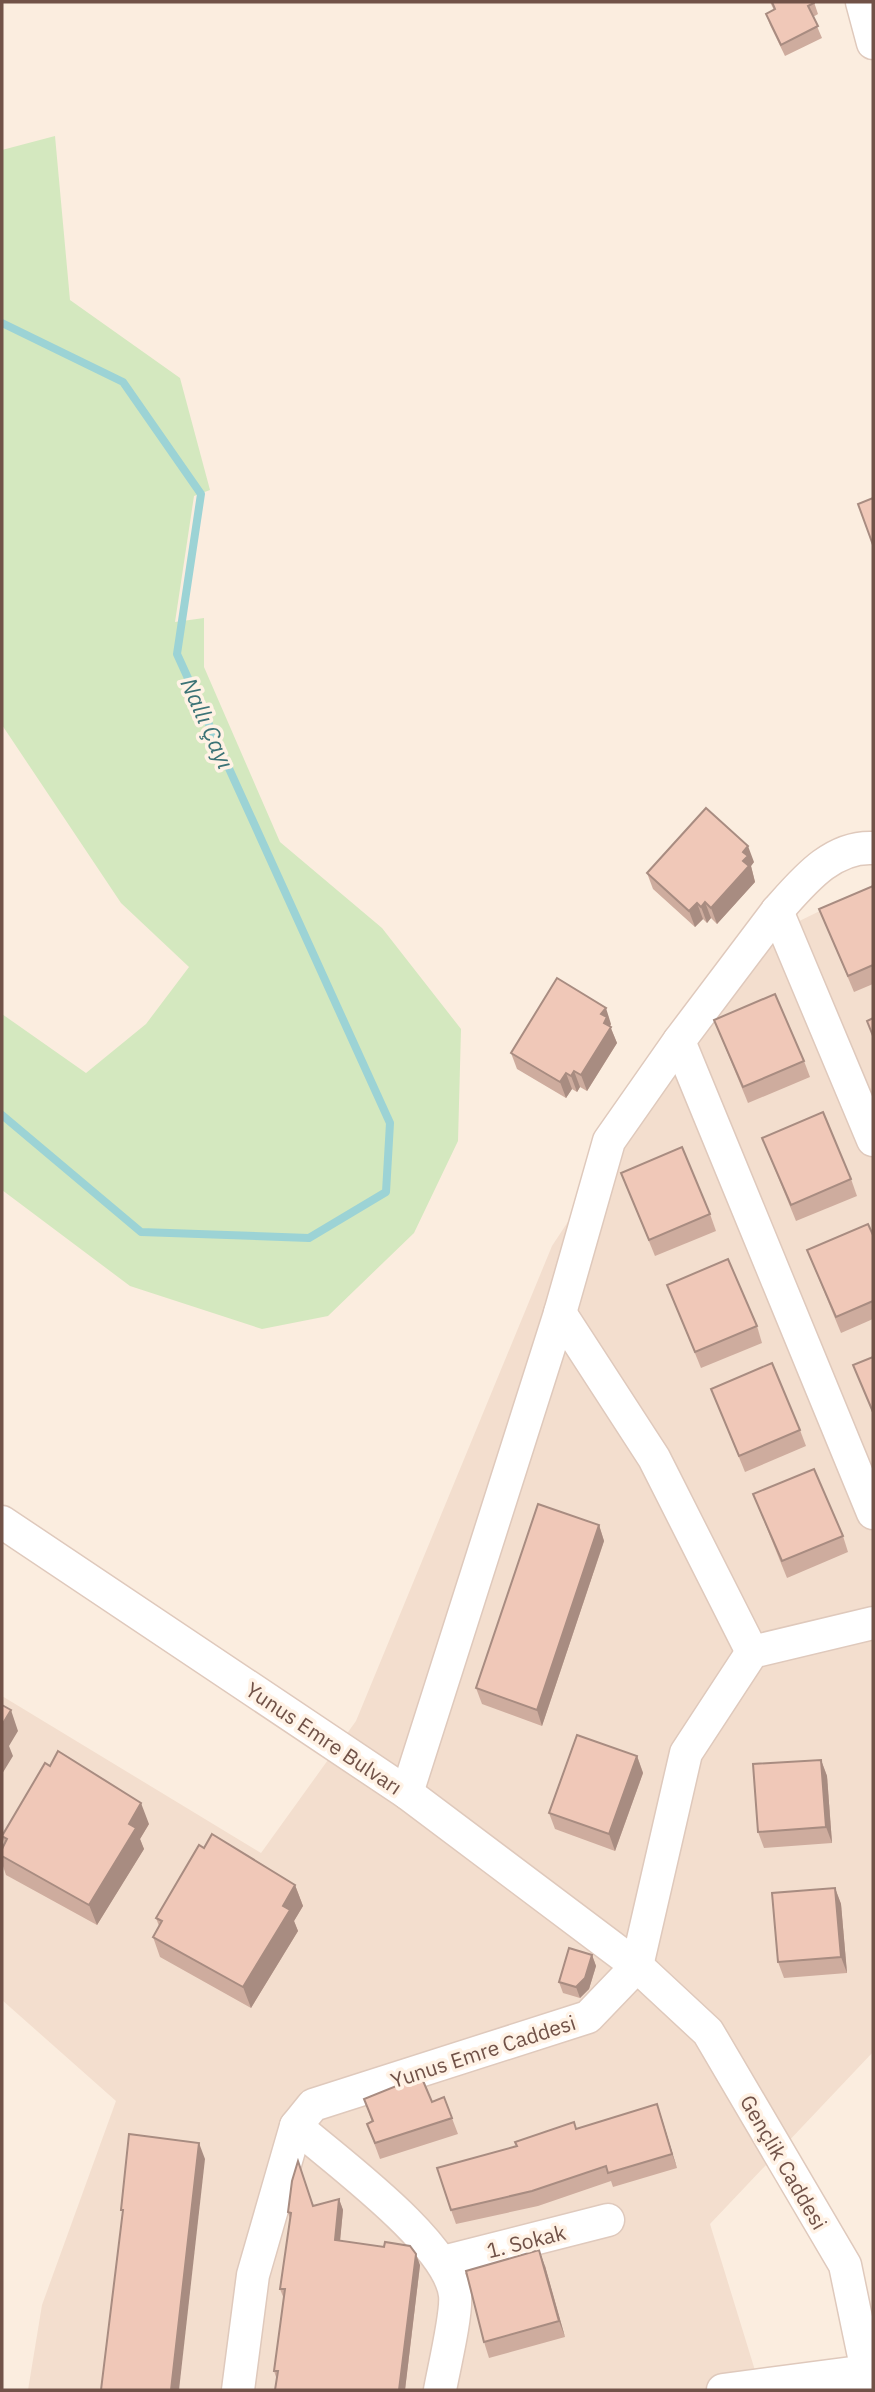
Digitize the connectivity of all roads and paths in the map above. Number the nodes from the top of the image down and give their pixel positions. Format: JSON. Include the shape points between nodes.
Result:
{"nodes":[{"id":1,"x":862,"y":2,"type":"edge"},
{"id":2,"x":873,"y":43,"type":"edge"},
{"id":3,"x":873,"y":848,"type":"edge"},
{"id":4,"x":778,"y":911,"type":"junction"},
{"id":5,"x":679,"y":1041,"type":"junction"},
{"id":6,"x":873,"y":1140,"type":"edge"},
{"id":7,"x":560,"y":1312,"type":"junction"},
{"id":8,"x":873,"y":1513,"type":"edge"},
{"id":9,"x":2,"y":1522,"type":"edge"},
{"id":10,"x":873,"y":1622,"type":"edge"},
{"id":11,"x":752,"y":1652,"type":"junction"},
{"id":12,"x":407,"y":1793,"type":"junction"},
{"id":13,"x":637,"y":1966,"type":"junction"},
{"id":14,"x":296,"y":2126,"type":"junction"},
{"id":15,"x":608,"y":2220,"type":"dead end"},
{"id":16,"x":443,"y":2262,"type":"junction"},
{"id":17,"x":865,"y":2381,"type":"edge"},
{"id":18,"x":238,"y":2390,"type":"edge"},
{"id":19,"x":440,"y":2390,"type":"edge"},
{"id":20,"x":723,"y":2390,"type":"edge"}],
"edges":[{"from":1,"to":2,"type":"street"},
{"from":3,"to":4,"type":"street","via":[[855,847],[813,871]]},
{"from":4,"to":5,"type":"street"},
{"from":4,"to":6,"type":"street"},
{"from":5,"to":7,"type":"street","via":[[609,1141]]},
{"from":5,"to":8,"type":"street"},
{"from":7,"to":11,"type":"street","via":[[654,1458]]},
{"from":7,"to":12,"type":"street"},
{"from":9,"to":12,"type":"street","name":"Yunus Emre Bulvarı"},
{"from":10,"to":11,"type":"street"},
{"from":11,"to":13,"type":"street","via":[[686,1753]]},
{"from":12,"to":13,"type":"street","name":"Yunus Emre Bulvarı"},
{"from":13,"to":14,"type":"street","name":"Yunus Emre Caddesi","via":[[588,2017],[313,2105]]},
{"from":13,"to":17,"type":"street","name":"Gençlik Caddesi","via":[[708,2032],[845,2266]]},
{"from":14,"to":16,"type":"street","via":[[413,2228]]},
{"from":14,"to":18,"type":"street","via":[[254,2274]]},
{"from":15,"to":16,"type":"street","name":"1. Sokak"},
{"from":16,"to":19,"type":"street","via":[[455,2295]]},
{"from":17,"to":20,"type":"street"}]}
